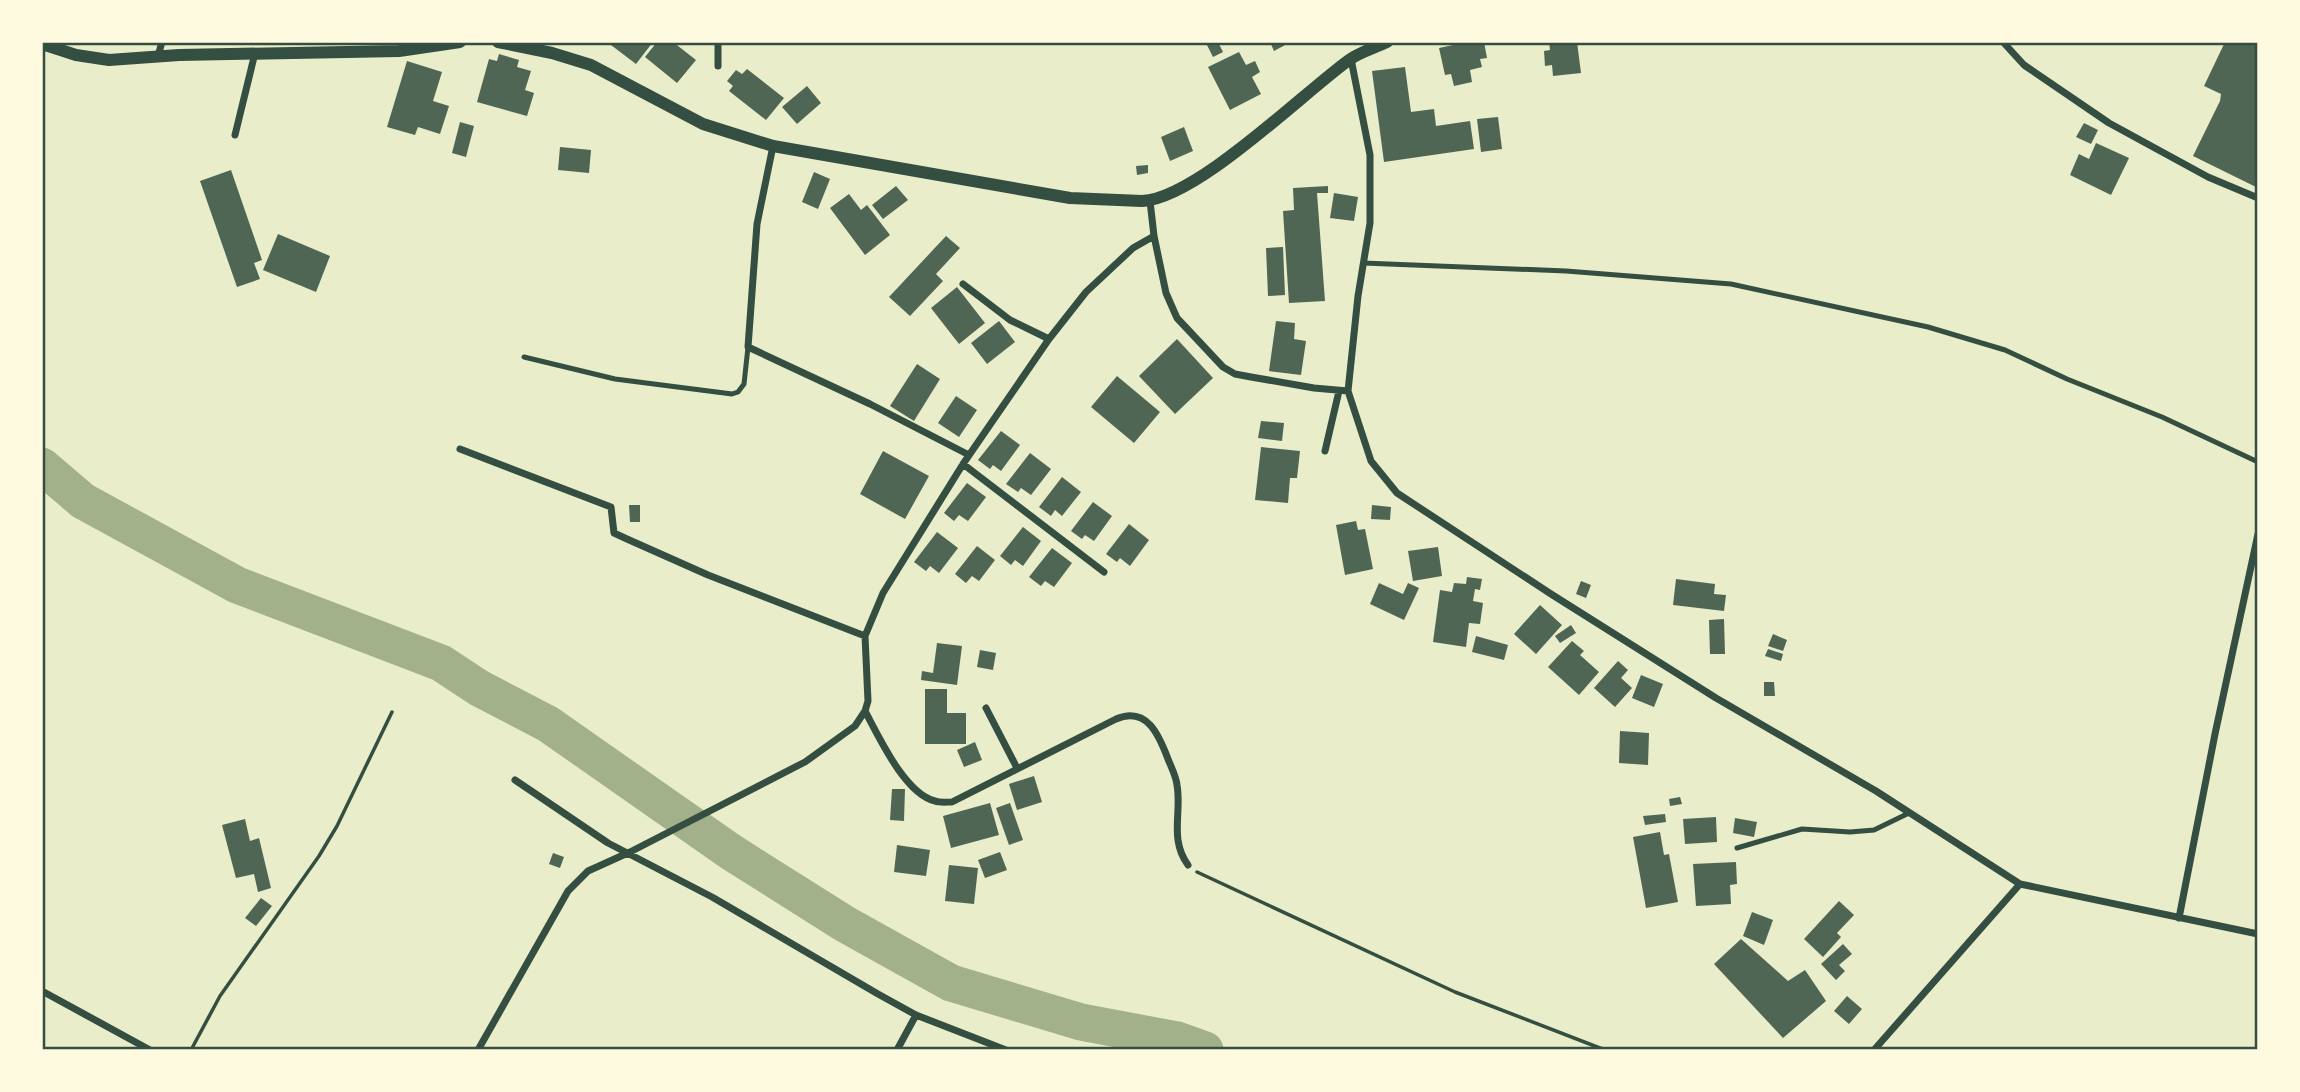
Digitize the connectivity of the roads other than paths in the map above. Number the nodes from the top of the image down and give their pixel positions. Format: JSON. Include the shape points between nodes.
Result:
{"nodes":[{"id":1,"x":162,"y":42,"type":"edge"},
{"id":2,"x":460,"y":42,"type":"edge"},
{"id":3,"x":498,"y":42,"type":"edge"},
{"id":4,"x":718,"y":42,"type":"edge"},
{"id":5,"x":1387,"y":42,"type":"edge"},
{"id":6,"x":2003,"y":42,"type":"edge"},
{"id":7,"x":42,"y":44,"type":"edge"},
{"id":8,"x":255,"y":53,"type":"junction"},
{"id":9,"x":158,"y":56,"type":"junction"},
{"id":10,"x":1351,"y":59,"type":"junction"},
{"id":11,"x":718,"y":66,"type":"dead end"},
{"id":12,"x":235,"y":135,"type":"dead end"},
{"id":13,"x":773,"y":146,"type":"junction"},
{"id":14,"x":2258,"y":198,"type":"edge"},
{"id":15,"x":1150,"y":201,"type":"junction"},
{"id":16,"x":1154,"y":236,"type":"junction"},
{"id":17,"x":1363,"y":263,"type":"junction"},
{"id":18,"x":963,"y":284,"type":"dead end"},
{"id":19,"x":1049,"y":339,"type":"junction"},
{"id":20,"x":748,"y":347,"type":"junction"},
{"id":21,"x":524,"y":357,"type":"dead end"},
{"id":22,"x":1339,"y":391,"type":"junction"},
{"id":23,"x":1348,"y":391,"type":"junction"},
{"id":24,"x":460,"y":449,"type":"dead end"},
{"id":25,"x":1325,"y":451,"type":"dead end"},
{"id":26,"x":969,"y":455,"type":"junction"},
{"id":27,"x":2258,"y":462,"type":"edge"},
{"id":28,"x":962,"y":464,"type":"junction"},
{"id":29,"x":2258,"y":534,"type":"edge"},
{"id":30,"x":1104,"y":572,"type":"dead end"},
{"id":31,"x":865,"y":636,"type":"junction"},
{"id":32,"x":986,"y":708,"type":"dead end"},
{"id":33,"x":866,"y":711,"type":"junction"},
{"id":34,"x":1017,"y":768,"type":"junction"},
{"id":35,"x":515,"y":780,"type":"dead end"},
{"id":36,"x":1909,"y":813,"type":"junction"},
{"id":37,"x":1737,"y":848,"type":"dead end"},
{"id":38,"x":630,"y":852,"type":"junction"},
{"id":39,"x":1188,"y":865,"type":"road end"},
{"id":40,"x":2020,"y":884,"type":"junction"},
{"id":41,"x":2179,"y":918,"type":"junction"},
{"id":42,"x":2258,"y":934,"type":"edge"},
{"id":43,"x":42,"y":991,"type":"edge"},
{"id":44,"x":916,"y":1015,"type":"junction"},
{"id":45,"x":150,"y":1050,"type":"edge"},
{"id":46,"x":478,"y":1050,"type":"edge"},
{"id":47,"x":897,"y":1050,"type":"edge"},
{"id":48,"x":1006,"y":1050,"type":"edge"},
{"id":49,"x":1874,"y":1050,"type":"edge"}],
"edges":[{"from":1,"to":9,"type":"street"},
{"from":2,"to":8,"type":"street","via":[[399,51]]},
{"from":3,"to":13,"type":"street","via":[[591,65],[703,124]]},
{"from":4,"to":11,"type":"street"},
{"from":5,"to":10,"type":"street"},
{"from":6,"to":14,"type":"street","via":[[2024,65],[2109,123],[2208,177]]},
{"from":7,"to":9,"type":"street","via":[[109,60]]},
{"from":8,"to":9,"type":"street"},
{"from":8,"to":12,"type":"street"},
{"from":10,"to":15,"type":"street","via":[[1209,171]]},
{"from":10,"to":17,"type":"street","via":[[1370,155],[1370,223]]},
{"from":13,"to":15,"type":"street","via":[[1070,198]]},
{"from":13,"to":20,"type":"street","via":[[757,224]]},
{"from":15,"to":16,"type":"street"},
{"from":16,"to":19,"type":"street","via":[[1133,248],[1086,292]]},
{"from":16,"to":22,"type":"street","via":[[1166,293],[1177,318],[1223,368],[1235,374]]},
{"from":17,"to":23,"type":"street"},
{"from":17,"to":27,"type":"lane","via":[[1566,271],[1731,284],[1915,324],[2005,350]]},
{"from":18,"to":19,"type":"street","via":[[1010,320]]},
{"from":19,"to":26,"type":"street"},
{"from":20,"to":21,"type":"lane","via":[[744,384],[732,394],[615,379]]},
{"from":20,"to":26,"type":"street"},
{"from":22,"to":23,"type":"street"},
{"from":22,"to":25,"type":"street"},
{"from":23,"to":36,"type":"street","via":[[1371,461],[1397,493],[1704,690]]},
{"from":24,"to":31,"type":"street","via":[[611,507],[614,533],[627,540]]},
{"from":26,"to":28,"type":"street"},
{"from":28,"to":30,"type":"street"},
{"from":28,"to":31,"type":"street","via":[[883,593]]},
{"from":29,"to":41,"type":"street"},
{"from":31,"to":33,"type":"street"},
{"from":32,"to":34,"type":"street"},
{"from":33,"to":34,"type":"street","via":[[902,775],[934,801],[951,802]]},
{"from":33,"to":38,"type":"street","via":[[855,726],[805,762]]},
{"from":34,"to":39,"type":"street","via":[[1127,714],[1142,718],[1162,744],[1177,785],[1177,842]]},
{"from":35,"to":38,"type":"street","via":[[608,843]]},
{"from":36,"to":37,"type":"lane","via":[[1874,830],[1802,829]]},
{"from":36,"to":40,"type":"street"},
{"from":38,"to":44,"type":"street"},
{"from":38,"to":46,"type":"street","via":[[588,871],[568,891]]},
{"from":40,"to":41,"type":"street"},
{"from":40,"to":49,"type":"street"},
{"from":41,"to":42,"type":"street"},
{"from":43,"to":45,"type":"street"},
{"from":44,"to":47,"type":"street"},
{"from":44,"to":48,"type":"street"}]}
